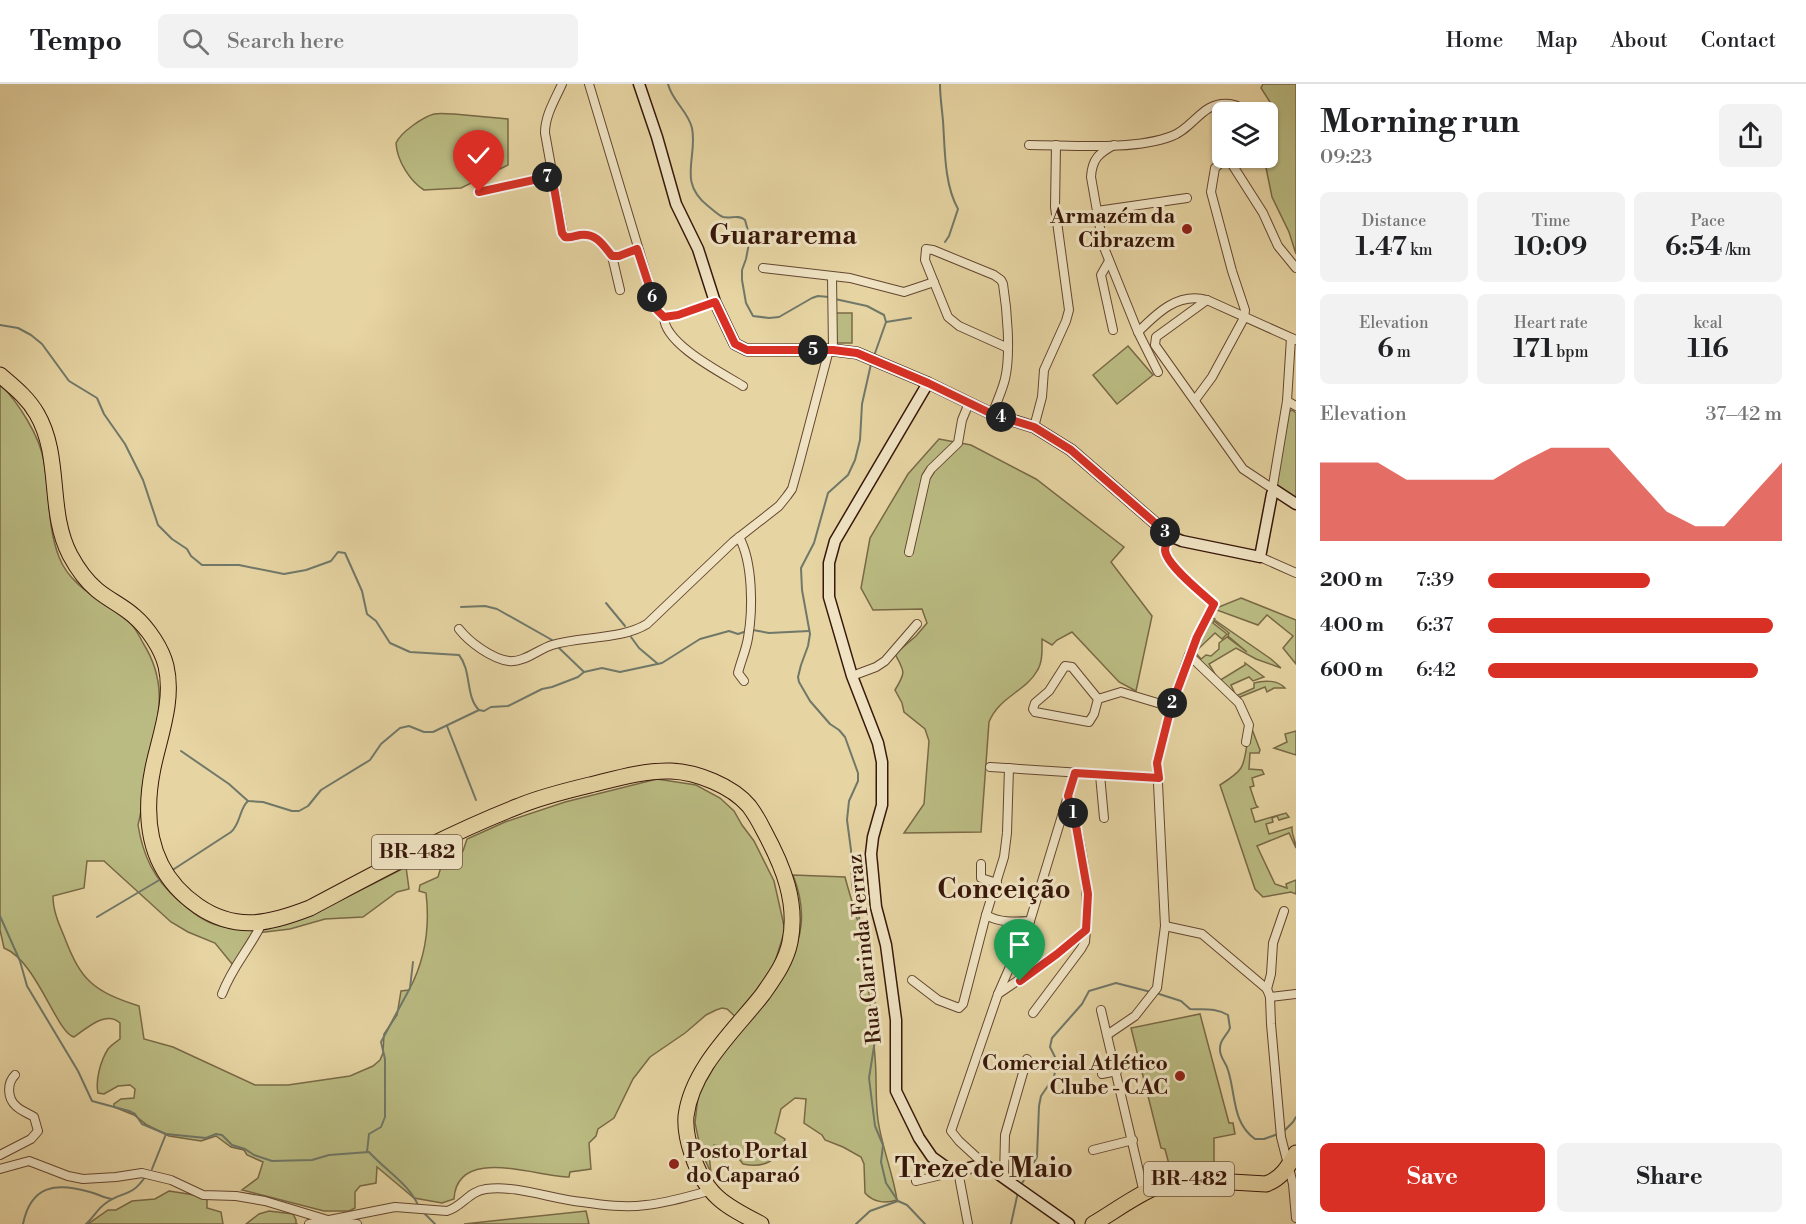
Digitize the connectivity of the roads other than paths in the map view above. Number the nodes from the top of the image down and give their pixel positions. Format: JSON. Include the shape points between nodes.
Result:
{"nodes":[{"id":1,"x":562,"y":84,"type":"edge"},
{"id":2,"x":589,"y":84,"type":"edge"},
{"id":3,"x":639,"y":84,"type":"edge"},
{"id":4,"x":1212,"y":107,"type":"edge"},
{"id":5,"x":1029,"y":145,"type":"dead end"},
{"id":6,"x":1056,"y":145,"type":"junction"},
{"id":7,"x":1114,"y":145,"type":"junction"},
{"id":8,"x":1215,"y":168,"type":"edge"},
{"id":9,"x":1234,"y":168,"type":"edge"},
{"id":10,"x":552,"y":176,"type":"junction"},
{"id":11,"x":479,"y":192,"type":"dead end"},
{"id":12,"x":1187,"y":198,"type":"dead end"},
{"id":13,"x":1097,"y":211,"type":"junction"},
{"id":14,"x":637,"y":249,"type":"junction"},
{"id":15,"x":612,"y":256,"type":"junction"},
{"id":16,"x":1109,"y":261,"type":"junction"},
{"id":17,"x":763,"y":268,"type":"dead end"},
{"id":18,"x":1296,"y":268,"type":"edge"},
{"id":19,"x":832,"y":277,"type":"junction"},
{"id":20,"x":934,"y":282,"type":"junction"},
{"id":21,"x":620,"y":290,"type":"dead end"},
{"id":22,"x":1207,"y":300,"type":"junction"},
{"id":23,"x":715,"y":302,"type":"junction"},
{"id":24,"x":664,"y":317,"type":"junction"},
{"id":25,"x":1244,"y":318,"type":"junction"},
{"id":26,"x":1113,"y":330,"type":"dead end"},
{"id":27,"x":1138,"y":332,"type":"junction"},
{"id":28,"x":1293,"y":343,"type":"edge"},
{"id":29,"x":1008,"y":348,"type":"junction"},
{"id":30,"x":831,"y":350,"type":"junction"},
{"id":31,"x":1158,"y":372,"type":"dead end"},
{"id":32,"x":0,"y":375,"type":"edge"},
{"id":33,"x":928,"y":383,"type":"junction"},
{"id":34,"x":743,"y":386,"type":"dead end"},
{"id":35,"x":1195,"y":400,"type":"junction"},
{"id":36,"x":1287,"y":401,"type":"junction"},
{"id":37,"x":969,"y":403,"type":"junction"},
{"id":38,"x":1296,"y":406,"type":"edge"},
{"id":39,"x":992,"y":414,"type":"junction"},
{"id":40,"x":1034,"y":427,"type":"junction"},
{"id":41,"x":1272,"y":491,"type":"junction"},
{"id":42,"x":1296,"y":504,"type":"edge"},
{"id":43,"x":1170,"y":536,"type":"junction"},
{"id":44,"x":739,"y":537,"type":"junction"},
{"id":45,"x":909,"y":552,"type":"dead end"},
{"id":46,"x":1260,"y":557,"type":"junction"},
{"id":47,"x":1296,"y":573,"type":"edge"},
{"id":48,"x":917,"y":624,"type":"dead end"},
{"id":49,"x":459,"y":629,"type":"dead end"},
{"id":50,"x":1189,"y":655,"type":"junction"},
{"id":51,"x":852,"y":676,"type":"junction"},
{"id":52,"x":744,"y":681,"type":"dead end"},
{"id":53,"x":1098,"y":699,"type":"junction"},
{"id":54,"x":1171,"y":707,"type":"junction"},
{"id":55,"x":1246,"y":742,"type":"dead end"},
{"id":56,"x":990,"y":767,"type":"dead end"},
{"id":57,"x":1009,"y":768,"type":"junction"},
{"id":58,"x":1075,"y":773,"type":"junction"},
{"id":59,"x":1100,"y":775,"type":"junction"},
{"id":60,"x":1159,"y":778,"type":"junction"},
{"id":61,"x":1068,"y":796,"type":"junction"},
{"id":62,"x":1104,"y":818,"type":"dead end"},
{"id":63,"x":981,"y":864,"type":"dead end"},
{"id":64,"x":997,"y":884,"type":"junction"},
{"id":65,"x":1284,"y":911,"type":"dead end"},
{"id":66,"x":986,"y":915,"type":"junction"},
{"id":67,"x":1030,"y":921,"type":"junction"},
{"id":68,"x":262,"y":923,"type":"junction"},
{"id":69,"x":1165,"y":926,"type":"junction"},
{"id":70,"x":1086,"y":930,"type":"junction"},
{"id":71,"x":912,"y":980,"type":"dead end"},
{"id":72,"x":1269,"y":993,"type":"junction"},
{"id":73,"x":222,"y":994,"type":"dead end"},
{"id":74,"x":998,"y":994,"type":"junction"},
{"id":75,"x":1296,"y":994,"type":"edge"},
{"id":76,"x":1101,"y":1010,"type":"dead end"},
{"id":77,"x":1033,"y":1013,"type":"dead end"},
{"id":78,"x":1107,"y":1035,"type":"junction"},
{"id":79,"x":1028,"y":1059,"type":"dead end"},
{"id":80,"x":1117,"y":1071,"type":"junction"},
{"id":81,"x":1102,"y":1074,"type":"dead end"},
{"id":82,"x":15,"y":1075,"type":"dead end"},
{"id":83,"x":1133,"y":1140,"type":"junction"},
{"id":84,"x":1093,"y":1150,"type":"dead end"},
{"id":85,"x":0,"y":1155,"type":"edge"},
{"id":86,"x":1292,"y":1159,"type":"edge"},
{"id":87,"x":984,"y":1164,"type":"junction"},
{"id":88,"x":0,"y":1169,"type":"edge"},
{"id":89,"x":958,"y":1171,"type":"junction"},
{"id":90,"x":1004,"y":1178,"type":"junction"},
{"id":91,"x":916,"y":1181,"type":"dead end"},
{"id":92,"x":709,"y":1191,"type":"junction"},
{"id":93,"x":1144,"y":1193,"type":"junction"},
{"id":94,"x":1296,"y":1218,"type":"edge"},
{"id":95,"x":331,"y":1221,"type":"junction"},
{"id":96,"x":309,"y":1224,"type":"edge"},
{"id":97,"x":357,"y":1224,"type":"edge"},
{"id":98,"x":761,"y":1224,"type":"edge"},
{"id":99,"x":968,"y":1224,"type":"edge"},
{"id":100,"x":1069,"y":1224,"type":"edge"},
{"id":101,"x":1093,"y":1224,"type":"edge"}],
"edges":[{"from":1,"to":10,"type":"street","via":[[545,125]]},
{"from":2,"to":14,"type":"street"},
{"from":3,"to":23,"type":"street","via":[[676,204],[698,249]]},
{"from":4,"to":7,"type":"street","via":[[1173,136]]},
{"from":5,"to":6,"type":"street"},
{"from":6,"to":7,"type":"street"},
{"from":6,"to":40,"type":"street","via":[[1055,207],[1069,310],[1044,370]]},
{"from":7,"to":13,"type":"street","via":[[1099,153],[1091,168]]},
{"from":8,"to":25,"type":"street","via":[[1212,192]]},
{"from":9,"to":18,"type":"street","via":[[1263,213],[1278,246]]},
{"from":10,"to":11,"type":"street"},
{"from":10,"to":15,"type":"street","via":[[562,233],[565,237],[596,238]]},
{"from":12,"to":13,"type":"street"},
{"from":13,"to":16,"type":"street"},
{"from":14,"to":15,"type":"street"},
{"from":14,"to":24,"type":"street","via":[[657,310]]},
{"from":15,"to":21,"type":"street"},
{"from":16,"to":26,"type":"street","via":[[1101,275]]},
{"from":16,"to":27,"type":"street"},
{"from":17,"to":19,"type":"street"},
{"from":19,"to":20,"type":"street","via":[[904,292]]},
{"from":19,"to":30,"type":"street"},
{"from":20,"to":29,"type":"street","via":[[952,321]]},
{"from":20,"to":29,"type":"street","via":[[924,254],[926,249],[1001,280]]},
{"from":22,"to":25,"type":"street"},
{"from":22,"to":27,"type":"street","via":[[1190,298],[1174,303]]},
{"from":22,"to":35,"type":"street","via":[[1155,341]]},
{"from":23,"to":24,"type":"street"},
{"from":23,"to":30,"type":"street","via":[[735,344],[747,350]]},
{"from":24,"to":34,"type":"street","via":[[666,330],[680,344]]},
{"from":25,"to":28,"type":"street","via":[[1283,334]]},
{"from":25,"to":35,"type":"street"},
{"from":27,"to":31,"type":"street"},
{"from":28,"to":36,"type":"street"},
{"from":29,"to":39,"type":"street","via":[[1005,379]]},
{"from":30,"to":33,"type":"street","via":[[872,359]]},
{"from":30,"to":44,"type":"street","via":[[792,489],[779,506]]},
{"from":32,"to":68,"type":"highway","number":"BR-482","via":[[23,395],[39,417],[49,449],[63,541],[81,575],[135,617],[162,655],[168,699],[152,777],[149,828],[167,878],[208,913],[241,923]]},
{"from":33,"to":37,"type":"street"},
{"from":33,"to":51,"type":"street","name":"Rua Clarinda Ferraz","via":[[831,551],[829,597]]},
{"from":35,"to":41,"type":"street","via":[[1243,469]]},
{"from":36,"to":38,"type":"street"},
{"from":36,"to":41,"type":"street"},
{"from":37,"to":39,"type":"street"},
{"from":37,"to":45,"type":"street","via":[[958,443],[926,477]]},
{"from":39,"to":40,"type":"street"},
{"from":40,"to":43,"type":"street","via":[[1071,450]]},
{"from":41,"to":42,"type":"street"},
{"from":41,"to":46,"type":"street"},
{"from":43,"to":46,"type":"street"},
{"from":43,"to":50,"type":"street","via":[[1165,549],[1167,557],[1214,604]]},
{"from":44,"to":49,"type":"street","via":[[640,628],[554,644],[513,661],[476,646]]},
{"from":44,"to":52,"type":"street","via":[[749,567],[749,632],[738,673]]},
{"from":46,"to":47,"type":"street"},
{"from":48,"to":51,"type":"street","via":[[885,661]]},
{"from":50,"to":54,"type":"street"},
{"from":50,"to":55,"type":"street","via":[[1239,703],[1249,725]]},
{"from":51,"to":89,"type":"street","name":"Rua Clarinda Ferraz","via":[[882,762],[882,805],[872,854],[876,908],[886,945],[896,1020],[896,1091],[932,1157]]},
{"from":53,"to":53,"type":"street","via":[[1072,667],[1065,666],[1033,709],[1089,722]]},
{"from":53,"to":54,"type":"street","via":[[1121,692]]},
{"from":54,"to":60,"type":"street","via":[[1157,763]]},
{"from":56,"to":57,"type":"street"},
{"from":57,"to":58,"type":"street"},
{"from":57,"to":64,"type":"street","via":[[1007,833]]},
{"from":58,"to":59,"type":"street"},
{"from":58,"to":61,"type":"street"},
{"from":59,"to":60,"type":"street"},
{"from":59,"to":62,"type":"street"},
{"from":60,"to":69,"type":"street"},
{"from":61,"to":67,"type":"street"},
{"from":61,"to":70,"type":"street","via":[[1086,885]]},
{"from":63,"to":64,"type":"street","via":[[981,878]]},
{"from":64,"to":66,"type":"street"},
{"from":65,"to":72,"type":"street","via":[[1273,943]]},
{"from":66,"to":67,"type":"street","via":[[998,921]]},
{"from":66,"to":71,"type":"street","via":[[962,1007],[938,1000]]},
{"from":67,"to":74,"type":"street"},
{"from":68,"to":73,"type":"street","via":[[229,975]]},
{"from":68,"to":92,"type":"highway","number":"BR-482","via":[[310,908],[456,832],[566,791],[663,771],[680,772],[722,786],[749,807],[776,853],[790,892],[793,918],[789,945],[776,975],[717,1050],[688,1105],[688,1143]]},
{"from":69,"to":72,"type":"street","via":[[1202,934]]},
{"from":69,"to":78,"type":"street","via":[[1157,988],[1135,1016]]},
{"from":70,"to":74,"type":"street"},
{"from":70,"to":77,"type":"street","via":[[1081,949]]},
{"from":72,"to":75,"type":"street"},
{"from":72,"to":86,"type":"street","via":[[1281,1133]]},
{"from":74,"to":87,"type":"street","via":[[951,1131]]},
{"from":76,"to":78,"type":"street"},
{"from":78,"to":80,"type":"street"},
{"from":79,"to":90,"type":"street","via":[[1005,1135]]},
{"from":80,"to":81,"type":"street"},
{"from":80,"to":83,"type":"street"},
{"from":82,"to":85,"type":"street","via":[[8,1086],[13,1102],[34,1117],[38,1131],[31,1139]]},
{"from":83,"to":84,"type":"street"},
{"from":83,"to":93,"type":"street"},
{"from":86,"to":93,"type":"highway","number":"BR-482","via":[[1280,1178],[1266,1184],[1179,1179]]},
{"from":86,"to":94,"type":"street"},
{"from":87,"to":89,"type":"street"},
{"from":87,"to":90,"type":"street"},
{"from":88,"to":95,"type":"street","via":[[29,1161],[83,1179],[142,1173],[171,1180],[203,1195],[265,1201]]},
{"from":89,"to":91,"type":"street"},
{"from":89,"to":99,"type":"street"},
{"from":90,"to":100,"type":"street"},
{"from":92,"to":95,"type":"street","via":[[645,1206],[626,1206],[488,1189],[447,1211],[382,1209]]},
{"from":92,"to":98,"type":"highway","number":"BR-482"},
{"from":93,"to":101,"type":"highway","number":"BR-482"},
{"from":95,"to":96,"type":"street"},
{"from":95,"to":97,"type":"street"}]}
